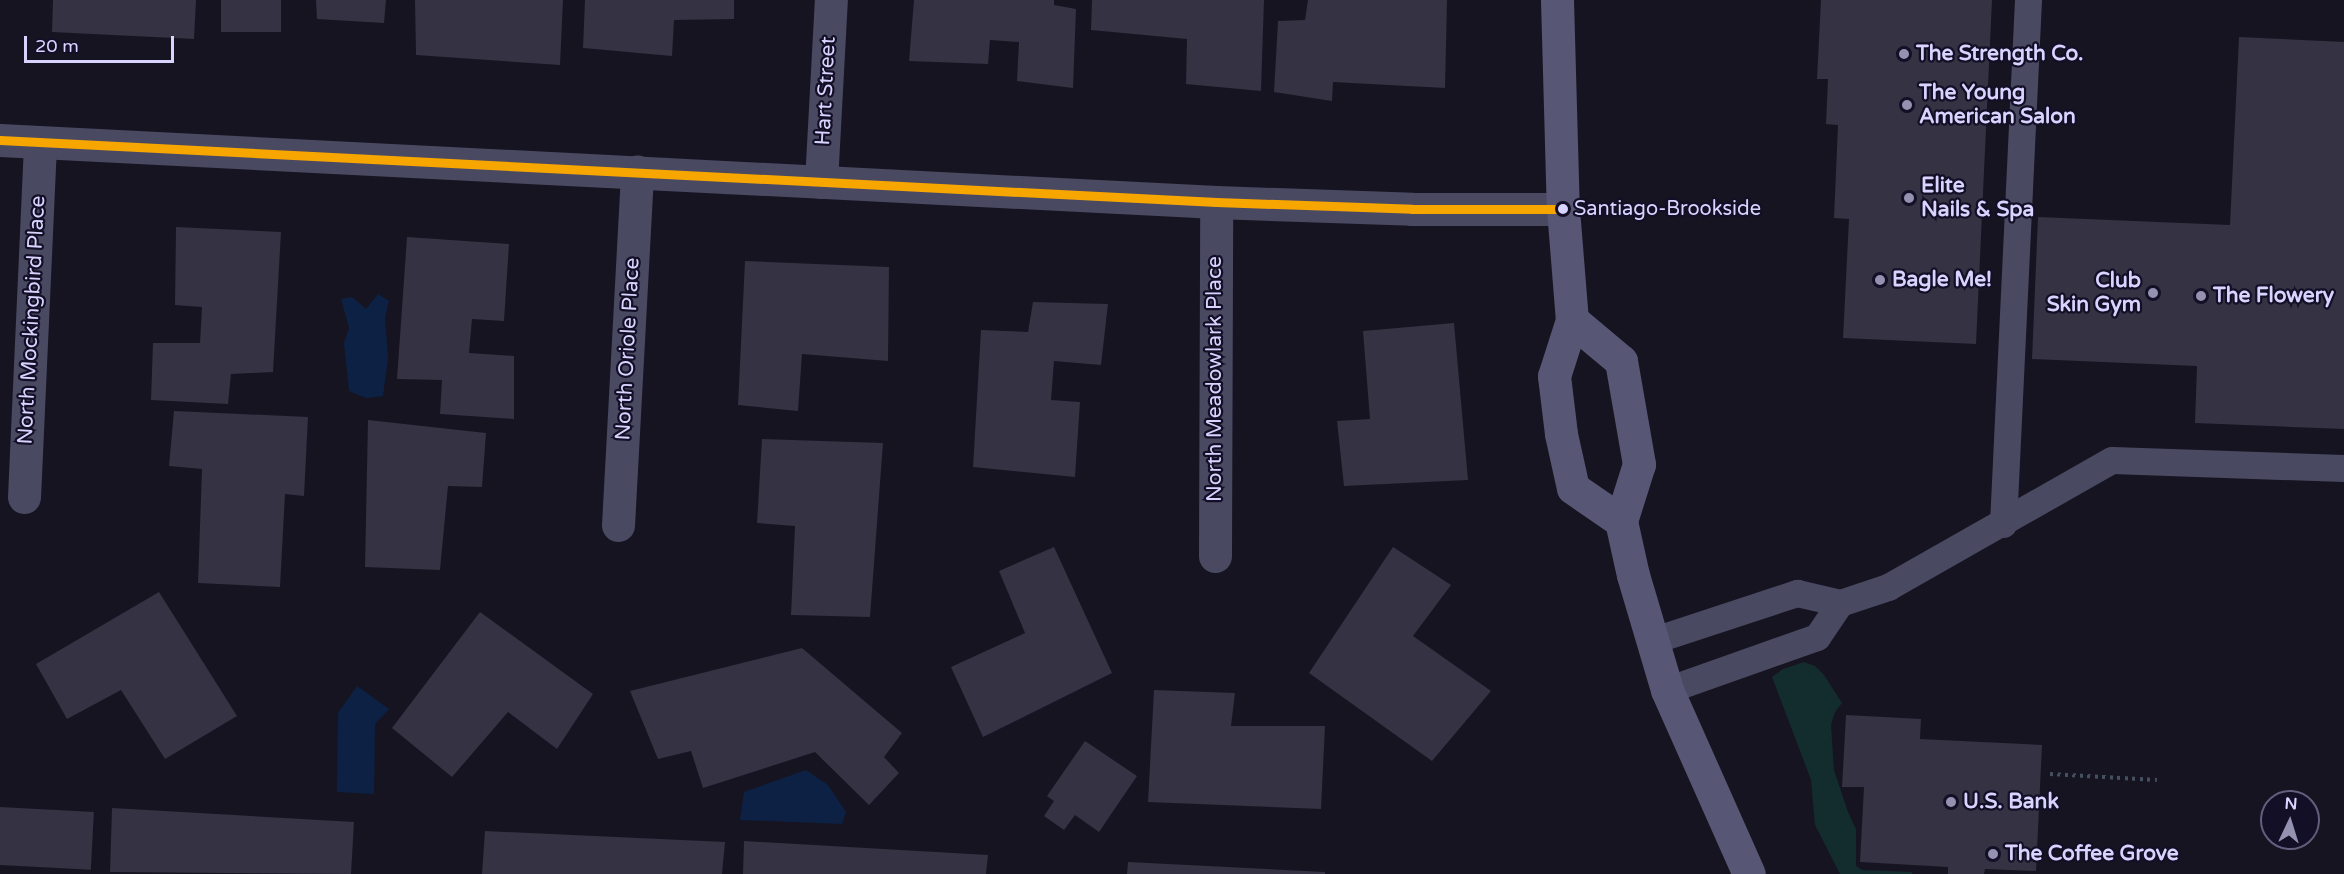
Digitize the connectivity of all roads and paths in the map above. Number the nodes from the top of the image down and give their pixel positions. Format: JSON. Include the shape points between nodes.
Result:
{"nodes":[{"id":1,"x":831,"y":0,"type":"edge"},
{"id":2,"x":1557,"y":0,"type":"edge"},
{"id":3,"x":2028,"y":0,"type":"edge"},
{"id":4,"x":0,"y":140,"type":"edge"},
{"id":5,"x":40,"y":142,"type":"junction"},
{"id":6,"x":637,"y":172,"type":"junction"},
{"id":7,"x":821,"y":182,"type":"junction"},
{"id":8,"x":1216,"y":202,"type":"junction"},
{"id":9,"x":1563,"y":209,"type":"junction"},
{"id":10,"x":1572,"y":320,"type":"junction"},
{"id":11,"x":2344,"y":468,"type":"edge"},
{"id":12,"x":24,"y":497,"type":"dead end"},
{"id":13,"x":1621,"y":521,"type":"junction"},
{"id":14,"x":2003,"y":524,"type":"junction"},
{"id":15,"x":618,"y":525,"type":"dead end"},
{"id":16,"x":1215,"y":556,"type":"dead end"},
{"id":17,"x":1840,"y":603,"type":"junction"},
{"id":18,"x":1651,"y":641,"type":"junction"},
{"id":19,"x":1667,"y":690,"type":"junction"},
{"id":20,"x":2050,"y":774,"type":"dead end"},
{"id":21,"x":2157,"y":780,"type":"dead end"},
{"id":22,"x":1749,"y":874,"type":"edge"}],
"edges":[{"from":1,"to":7,"type":"street","name":"Hart Street"},
{"from":2,"to":9,"type":"main road"},
{"from":3,"to":14,"type":"lane"},
{"from":4,"to":5,"type":"street"},
{"from":5,"to":6,"type":"street"},
{"from":5,"to":12,"type":"street","name":"North Mockingbird Place"},
{"from":6,"to":7,"type":"street"},
{"from":6,"to":15,"type":"street","name":"North Oriole Place"},
{"from":7,"to":8,"type":"street"},
{"from":8,"to":9,"type":"street"},
{"from":8,"to":16,"type":"street","name":"North Meadowlark Place"},
{"from":9,"to":10,"type":"main road"},
{"from":10,"to":13,"type":"main road","via":[[1621,361],[1639,464]]},
{"from":10,"to":13,"type":"main road","via":[[1554,376],[1573,488]]},
{"from":11,"to":14,"type":"lane","via":[[2112,460]]},
{"from":13,"to":18,"type":"main road"},
{"from":14,"to":17,"type":"lane","via":[[1905,579]]},
{"from":17,"to":18,"type":"lane","via":[[1797,593]]},
{"from":17,"to":19,"type":"lane","via":[[1816,637]]},
{"from":18,"to":19,"type":"main road"},
{"from":19,"to":22,"type":"main road"},
{"from":20,"to":21,"type":"path"}]}
